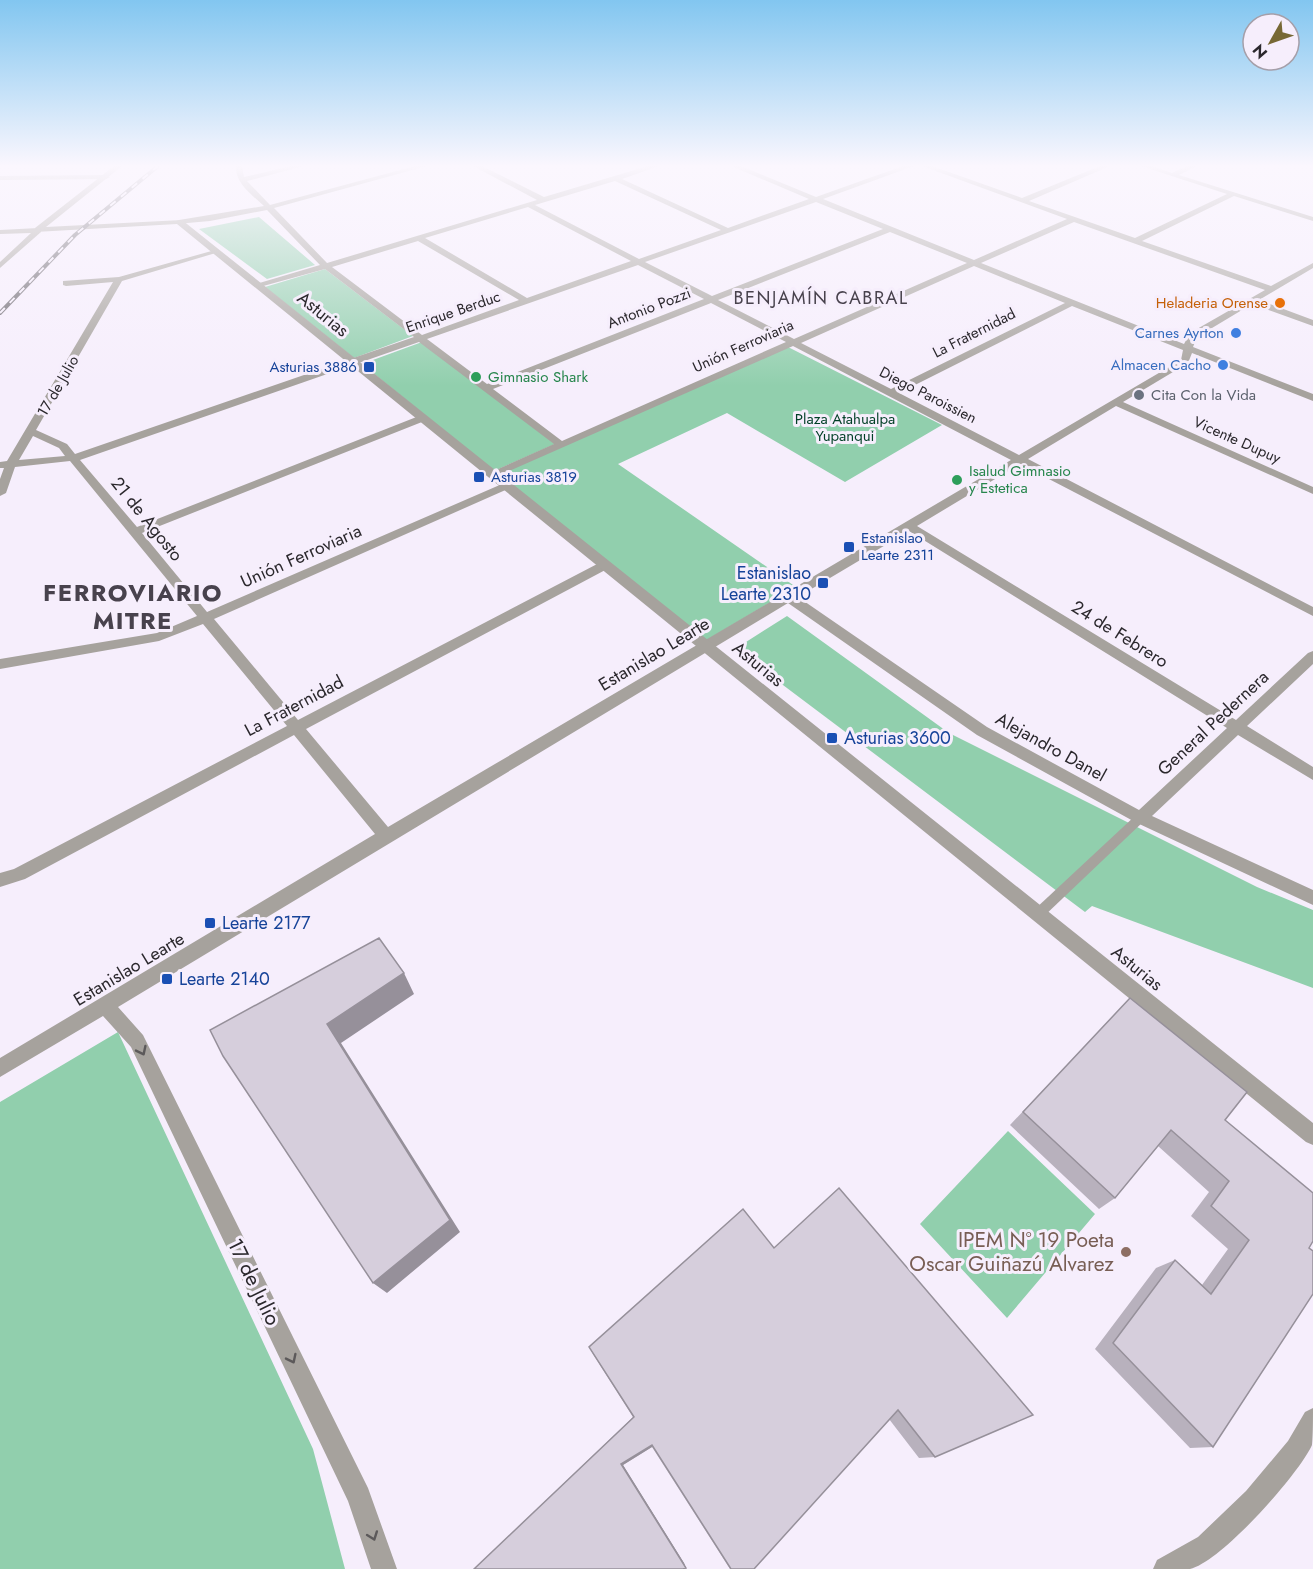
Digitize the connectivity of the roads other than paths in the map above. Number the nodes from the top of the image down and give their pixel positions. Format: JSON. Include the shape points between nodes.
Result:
{"nodes":[{"id":1,"x":28,"y":239,"type":"edge"},
{"id":2,"x":200,"y":239,"type":"edge"},
{"id":3,"x":299,"y":239,"type":"edge"},
{"id":4,"x":415,"y":239,"type":"edge"},
{"id":5,"x":421,"y":239,"type":"edge"},
{"id":6,"x":596,"y":239,"type":"edge"},
{"id":7,"x":705,"y":239,"type":"edge"},
{"id":8,"x":865,"y":239,"type":"edge"},
{"id":9,"x":916,"y":239,"type":"edge"},
{"id":10,"x":1026,"y":239,"type":"edge"},
{"id":11,"x":1130,"y":239,"type":"edge"},
{"id":12,"x":1139,"y":239,"type":"edge"},
{"id":13,"x":1135,"y":241,"type":"junction"},
{"id":14,"x":215,"y":252,"type":"junction"},
{"id":15,"x":640,"y":262,"type":"junction"},
{"id":16,"x":972,"y":262,"type":"junction"},
{"id":17,"x":1313,"y":265,"type":"edge"},
{"id":18,"x":0,"y":266,"type":"edge"},
{"id":19,"x":326,"y":266,"type":"junction"},
{"id":20,"x":119,"y":279,"type":"junction"},
{"id":21,"x":66,"y":284,"type":"dead end"},
{"id":22,"x":259,"y":286,"type":"junction"},
{"id":23,"x":1271,"y":289,"type":"junction"},
{"id":24,"x":712,"y":299,"type":"junction"},
{"id":25,"x":1252,"y":301,"type":"junction"},
{"id":26,"x":528,"y":302,"type":"junction"},
{"id":27,"x":1072,"y":303,"type":"junction"},
{"id":28,"x":1313,"y":323,"type":"edge"},
{"id":29,"x":421,"y":339,"type":"junction"},
{"id":30,"x":794,"y":342,"type":"junction"},
{"id":31,"x":1188,"y":348,"type":"junction"},
{"id":32,"x":352,"y":363,"type":"junction"},
{"id":33,"x":486,"y":388,"type":"junction"},
{"id":34,"x":891,"y":393,"type":"junction"},
{"id":35,"x":1313,"y":398,"type":"edge"},
{"id":36,"x":1115,"y":402,"type":"junction"},
{"id":37,"x":423,"y":418,"type":"junction"},
{"id":38,"x":31,"y":432,"type":"junction"},
{"id":39,"x":561,"y":445,"type":"junction"},
{"id":40,"x":73,"y":458,"type":"junction"},
{"id":41,"x":1019,"y":459,"type":"junction"},
{"id":42,"x":6,"y":465,"type":"edge"},
{"id":43,"x":493,"y":475,"type":"junction"},
{"id":44,"x":506,"y":486,"type":"junction"},
{"id":45,"x":1313,"y":491,"type":"edge"},
{"id":46,"x":0,"y":494,"type":"edge"},
{"id":47,"x":908,"y":525,"type":"junction"},
{"id":48,"x":135,"y":532,"type":"junction"},
{"id":49,"x":605,"y":565,"type":"junction"},
{"id":50,"x":789,"y":597,"type":"junction"},
{"id":51,"x":1313,"y":612,"type":"edge"},
{"id":52,"x":204,"y":619,"type":"junction"},
{"id":53,"x":705,"y":646,"type":"junction"},
{"id":54,"x":1313,"y":656,"type":"edge"},
{"id":55,"x":0,"y":664,"type":"edge"},
{"id":56,"x":295,"y":727,"type":"junction"},
{"id":57,"x":1237,"y":727,"type":"junction"},
{"id":58,"x":1313,"y":774,"type":"edge"},
{"id":59,"x":1140,"y":818,"type":"junction"},
{"id":60,"x":386,"y":836,"type":"junction"},
{"id":61,"x":0,"y":880,"type":"edge"},
{"id":62,"x":1313,"y":898,"type":"edge"},
{"id":63,"x":1038,"y":914,"type":"junction"},
{"id":64,"x":106,"y":1006,"type":"junction"},
{"id":65,"x":0,"y":1068,"type":"edge"},
{"id":66,"x":1313,"y":1135,"type":"edge"},
{"id":67,"x":1313,"y":1420,"type":"edge"},
{"id":68,"x":384,"y":1569,"type":"edge"},
{"id":69,"x":1166,"y":1569,"type":"edge"}],
"edges":[{"from":1,"to":18,"type":"street"},
{"from":2,"to":14,"type":"street","name":"Asturias"},
{"from":3,"to":19,"type":"street"},
{"from":4,"to":19,"type":"street"},
{"from":5,"to":26,"type":"street"},
{"from":6,"to":15,"type":"street","name":"Diego Paroissien"},
{"from":7,"to":15,"type":"street","name":"Enrique Berduc"},
{"from":8,"to":24,"type":"street","name":"Antonio Pozzi"},
{"from":9,"to":16,"type":"street"},
{"from":10,"to":16,"type":"street","name":"Unión Ferroviaria"},
{"from":11,"to":13,"type":"street"},
{"from":12,"to":13,"type":"street"},
{"from":13,"to":23,"type":"street"},
{"from":14,"to":20,"type":"street"},
{"from":14,"to":22,"type":"street","name":"Asturias"},
{"from":15,"to":24,"type":"street","name":"Diego Paroissien"},
{"from":15,"to":26,"type":"street","name":"Enrique Berduc"},
{"from":16,"to":27,"type":"street"},
{"from":16,"to":30,"type":"street","name":"Unión Ferroviaria"},
{"from":17,"to":23,"type":"street","name":"Estanislao Learte"},
{"from":19,"to":22,"type":"street"},
{"from":19,"to":29,"type":"street"},
{"from":20,"to":21,"type":"street"},
{"from":20,"to":38,"type":"street","name":"17 de Julio"},
{"from":22,"to":32,"type":"street","name":"Asturias"},
{"from":23,"to":25,"type":"street","name":"Estanislao Learte"},
{"from":24,"to":30,"type":"street","name":"Diego Paroissien"},
{"from":24,"to":33,"type":"street","name":"Antonio Pozzi"},
{"from":25,"to":28,"type":"street"},
{"from":25,"to":31,"type":"street","name":"Estanislao Learte","via":[[1193,335]]},
{"from":26,"to":29,"type":"street","name":"Enrique Berduc"},
{"from":27,"to":31,"type":"street"},
{"from":27,"to":34,"type":"street","name":"La Fraternidad"},
{"from":29,"to":32,"type":"street","name":"Enrique Berduc"},
{"from":29,"to":33,"type":"street"},
{"from":30,"to":34,"type":"street","name":"Diego Paroissien"},
{"from":30,"to":39,"type":"street","name":"Unión Ferroviaria"},
{"from":31,"to":35,"type":"street"},
{"from":31,"to":36,"type":"street","name":"Estanislao Learte","via":[[1185,361]]},
{"from":32,"to":37,"type":"street","name":"Asturias"},
{"from":32,"to":40,"type":"street","name":"Enrique Berduc"},
{"from":33,"to":39,"type":"street"},
{"from":34,"to":41,"type":"street","name":"Diego Paroissien"},
{"from":36,"to":41,"type":"street","name":"Estanislao Learte"},
{"from":36,"to":45,"type":"street","name":"Vicente Dupuy"},
{"from":37,"to":43,"type":"street","name":"Asturias"},
{"from":37,"to":48,"type":"street"},
{"from":38,"to":40,"type":"street","name":"21 de Agosto","via":[[63,446]]},
{"from":38,"to":42,"type":"street","name":"17 de Julio"},
{"from":39,"to":43,"type":"street","name":"Unión Ferroviaria"},
{"from":40,"to":42,"type":"street","name":"Enrique Berduc"},
{"from":40,"to":48,"type":"street","name":"21 de Agosto"},
{"from":41,"to":47,"type":"street","name":"Estanislao Learte"},
{"from":41,"to":51,"type":"street","name":"Diego Paroissien"},
{"from":42,"to":46,"type":"street","name":"17 de Julio"},
{"from":43,"to":44,"type":"street","name":"Asturias"},
{"from":44,"to":49,"type":"street","name":"Asturias"},
{"from":44,"to":52,"type":"street","name":"Unión Ferroviaria"},
{"from":47,"to":50,"type":"street","name":"Estanislao Learte"},
{"from":47,"to":57,"type":"street","name":"24 de Febrero"},
{"from":48,"to":52,"type":"street","name":"21 de Agosto"},
{"from":49,"to":53,"type":"street","name":"Asturias"},
{"from":49,"to":56,"type":"street","name":"La Fraternidad"},
{"from":50,"to":53,"type":"street","name":"Estanislao Learte"},
{"from":50,"to":59,"type":"street","name":"Alejandro Danel","via":[[982,731]]},
{"from":52,"to":55,"type":"street","name":"Unión Ferroviaria","via":[[159,637]]},
{"from":52,"to":56,"type":"street","name":"21 de Agosto"},
{"from":53,"to":60,"type":"street","name":"Estanislao Learte"},
{"from":53,"to":63,"type":"street","name":"Asturias"},
{"from":54,"to":57,"type":"street","name":"General Pedernera"},
{"from":56,"to":60,"type":"street","name":"21 de Agosto"},
{"from":56,"to":61,"type":"street","name":"La Fraternidad","via":[[19,874]]},
{"from":57,"to":58,"type":"street","name":"24 de Febrero"},
{"from":57,"to":59,"type":"street","name":"General Pedernera"},
{"from":59,"to":62,"type":"street","name":"Alejandro Danel"},
{"from":59,"to":63,"type":"lane"},
{"from":60,"to":64,"type":"street","name":"Estanislao Learte"},
{"from":63,"to":66,"type":"street","name":"Asturias"},
{"from":64,"to":65,"type":"street","name":"Estanislao Learte"},
{"from":64,"to":68,"type":"street","name":"17 de Julio","one_way":true,"via":[[136,1041],[359,1497]]},
{"from":67,"to":69,"type":"street","via":[[1296,1449],[1255,1500],[1207,1546]]}]}
